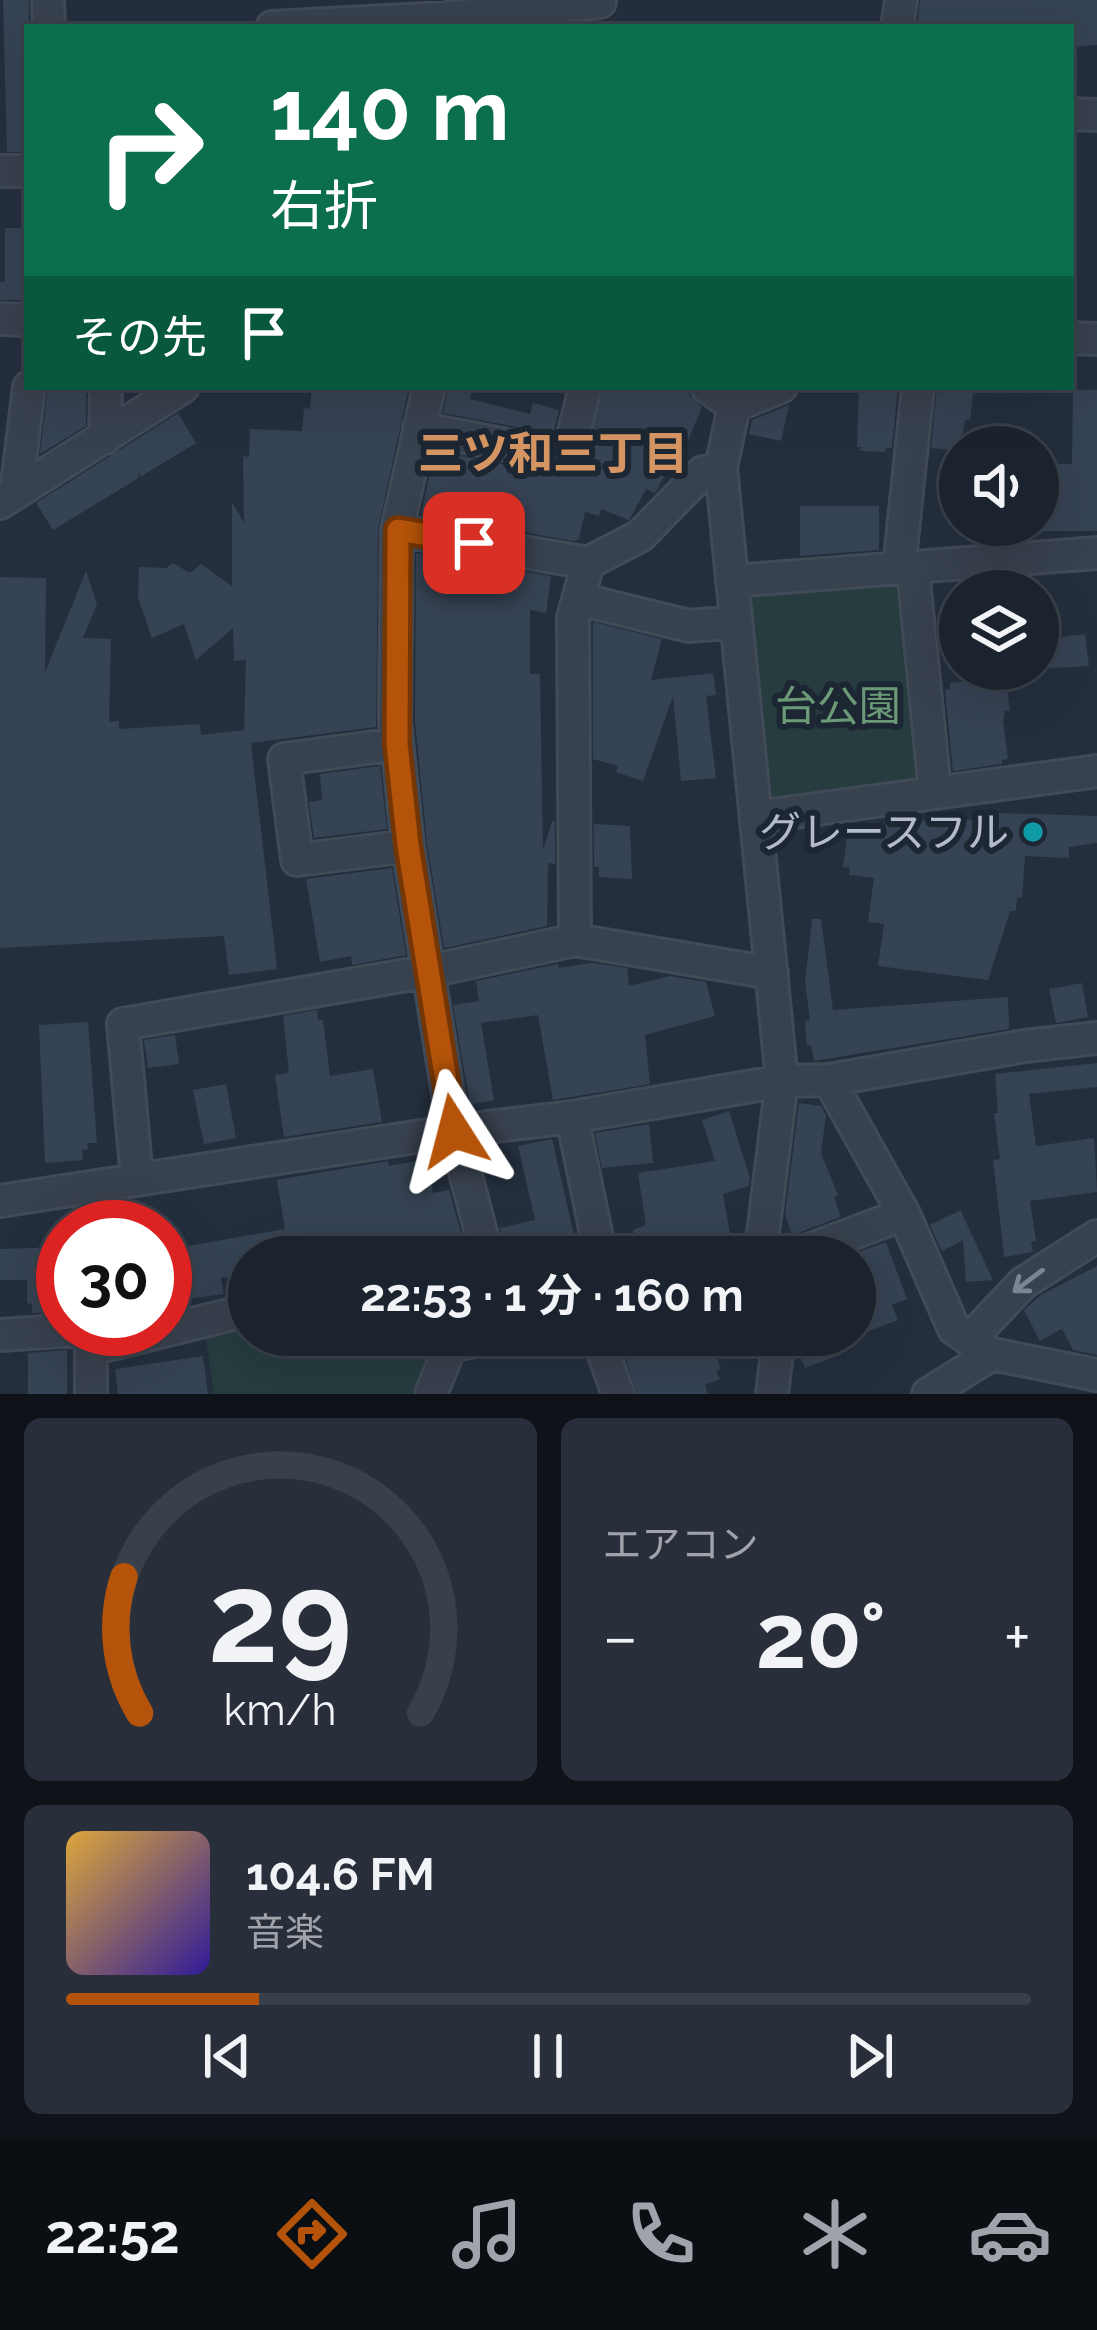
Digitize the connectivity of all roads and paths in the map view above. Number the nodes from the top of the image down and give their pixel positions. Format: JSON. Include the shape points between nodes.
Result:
{"nodes":[{"id":1,"x":600,"y":10,"type":"edge"},
{"id":2,"x":326,"y":24,"type":"edge"},
{"id":3,"x":28,"y":390,"type":"edge"},
{"id":4,"x":106,"y":390,"type":"edge"},
{"id":5,"x":178,"y":390,"type":"edge"},
{"id":6,"x":427,"y":390,"type":"edge"},
{"id":7,"x":584,"y":390,"type":"edge"},
{"id":8,"x":711,"y":390,"type":"edge"},
{"id":9,"x":774,"y":390,"type":"edge"},
{"id":10,"x":918,"y":390,"type":"edge"},
{"id":11,"x":734,"y":406,"type":"junction"},
{"id":12,"x":419,"y":428,"type":"junction"},
{"id":13,"x":105,"y":438,"type":"junction"},
{"id":14,"x":721,"y":468,"type":"junction"},
{"id":15,"x":8,"y":498,"type":"edge"},
{"id":16,"x":398,"y":530,"type":"junction"},
{"id":17,"x":1097,"y":553,"type":"edge"},
{"id":18,"x":588,"y":563,"type":"junction"},
{"id":19,"x":906,"y":568,"type":"junction"},
{"id":20,"x":732,"y":581,"type":"junction"},
{"id":21,"x":580,"y":599,"type":"junction"},
{"id":22,"x":736,"y":622,"type":"junction"},
{"id":23,"x":397,"y":744,"type":"junction"},
{"id":24,"x":1097,"y":771,"type":"edge"},
{"id":25,"x":935,"y":791,"type":"junction"},
{"id":26,"x":758,"y":817,"type":"junction"},
{"id":27,"x":408,"y":845,"type":"junction"},
{"id":28,"x":575,"y":940,"type":"junction"},
{"id":29,"x":430,"y":970,"type":"junction"},
{"id":30,"x":772,"y":973,"type":"junction"},
{"id":31,"x":1097,"y":1038,"type":"edge"},
{"id":32,"x":829,"y":1080,"type":"junction"},
{"id":33,"x":782,"y":1082,"type":"junction"},
{"id":34,"x":572,"y":1117,"type":"junction"},
{"id":35,"x":454,"y":1131,"type":"junction"},
{"id":36,"x":137,"y":1180,"type":"junction"},
{"id":37,"x":95,"y":1189,"type":"junction"},
{"id":38,"x":95,"y":1200,"type":"edge"},
{"id":39,"x":0,"y":1202,"type":"edge"},
{"id":40,"x":904,"y":1214,"type":"junction"},
{"id":41,"x":482,"y":1236,"type":"edge"},
{"id":42,"x":597,"y":1236,"type":"edge"},
{"id":43,"x":763,"y":1236,"type":"edge"},
{"id":44,"x":846,"y":1236,"type":"edge"},
{"id":45,"x":1097,"y":1236,"type":"edge"},
{"id":46,"x":228,"y":1313,"type":"edge"},
{"id":47,"x":192,"y":1319,"type":"edge"},
{"id":48,"x":0,"y":1336,"type":"edge"},
{"id":49,"x":36,"y":1336,"type":"edge"},
{"id":50,"x":981,"y":1347,"type":"junction"},
{"id":51,"x":91,"y":1356,"type":"edge"},
{"id":52,"x":444,"y":1356,"type":"edge"},
{"id":53,"x":604,"y":1356,"type":"edge"},
{"id":54,"x":777,"y":1356,"type":"edge"},
{"id":55,"x":1097,"y":1375,"type":"edge"},
{"id":56,"x":91,"y":1394,"type":"edge"},
{"id":57,"x":431,"y":1394,"type":"edge"},
{"id":58,"x":618,"y":1394,"type":"edge"},
{"id":59,"x":772,"y":1394,"type":"edge"},
{"id":60,"x":928,"y":1394,"type":"edge"}],
"edges":[{"from":1,"to":2,"type":"street"},
{"from":3,"to":15,"type":"street"},
{"from":4,"to":13,"type":"street"},
{"from":5,"to":13,"type":"street"},
{"from":6,"to":12,"type":"street"},
{"from":7,"to":12,"type":"street","via":[[568,457]]},
{"from":8,"to":11,"type":"street"},
{"from":9,"to":11,"type":"street"},
{"from":10,"to":19,"type":"street"},
{"from":11,"to":14,"type":"street"},
{"from":12,"to":16,"type":"street"},
{"from":13,"to":15,"type":"street"},
{"from":14,"to":18,"type":"street","via":[[703,472],[640,536]]},
{"from":14,"to":20,"type":"street"},
{"from":16,"to":18,"type":"street"},
{"from":16,"to":23,"type":"street"},
{"from":17,"to":19,"type":"street"},
{"from":18,"to":21,"type":"street"},
{"from":19,"to":20,"type":"street"},
{"from":19,"to":25,"type":"street"},
{"from":20,"to":22,"type":"street"},
{"from":21,"to":22,"type":"street","via":[[689,626]]},
{"from":21,"to":28,"type":"street","via":[[573,618]]},
{"from":22,"to":26,"type":"street"},
{"from":23,"to":27,"type":"street"},
{"from":23,"to":27,"type":"street","via":[[284,759],[297,860]]},
{"from":24,"to":25,"type":"street"},
{"from":25,"to":26,"type":"street"},
{"from":26,"to":30,"type":"street"},
{"from":27,"to":29,"type":"street"},
{"from":28,"to":29,"type":"street"},
{"from":28,"to":30,"type":"street"},
{"from":29,"to":35,"type":"street"},
{"from":29,"to":36,"type":"street","via":[[122,1024]]},
{"from":30,"to":33,"type":"street"},
{"from":31,"to":32,"type":"street"},
{"from":32,"to":33,"type":"street"},
{"from":32,"to":40,"type":"street"},
{"from":33,"to":34,"type":"street"},
{"from":33,"to":43,"type":"street"},
{"from":34,"to":35,"type":"street"},
{"from":34,"to":42,"type":"street"},
{"from":35,"to":36,"type":"street"},
{"from":35,"to":41,"type":"street"},
{"from":36,"to":37,"type":"street"},
{"from":37,"to":38,"type":"street"},
{"from":37,"to":39,"type":"street"},
{"from":40,"to":44,"type":"street"},
{"from":40,"to":50,"type":"street","via":[[954,1329]]},
{"from":45,"to":50,"type":"street","one_way":true,"via":[[1023,1282]]},
{"from":46,"to":47,"type":"street"},
{"from":48,"to":49,"type":"street"},
{"from":50,"to":55,"type":"street"},
{"from":50,"to":60,"type":"street"},
{"from":51,"to":56,"type":"street"},
{"from":52,"to":57,"type":"street"},
{"from":53,"to":58,"type":"street"},
{"from":54,"to":59,"type":"street"}]}
